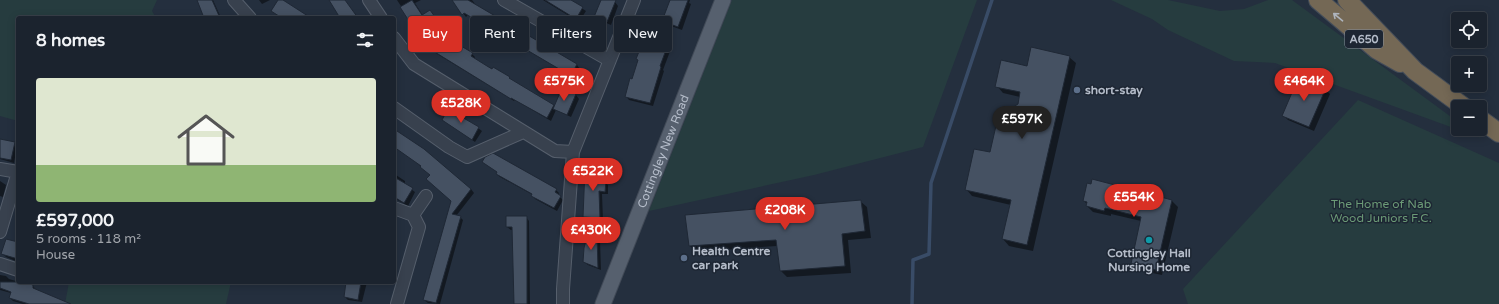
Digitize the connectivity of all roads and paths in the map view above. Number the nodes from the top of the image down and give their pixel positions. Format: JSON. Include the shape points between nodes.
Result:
{"nodes":[{"id":1,"x":234,"y":0,"type":"edge"},
{"id":2,"x":370,"y":0,"type":"edge"},
{"id":3,"x":504,"y":0,"type":"edge"},
{"id":4,"x":634,"y":0,"type":"edge"},
{"id":5,"x":723,"y":0,"type":"edge"},
{"id":6,"x":1318,"y":0,"type":"edge"},
{"id":7,"x":1347,"y":0,"type":"edge"},
{"id":8,"x":248,"y":16,"type":"edge"},
{"id":9,"x":380,"y":16,"type":"edge"},
{"id":10,"x":396,"y":41,"type":"edge"},
{"id":11,"x":610,"y":60,"type":"junction"},
{"id":12,"x":1415,"y":71,"type":"junction"},
{"id":13,"x":1454,"y":100,"type":"edge"},
{"id":14,"x":396,"y":109,"type":"edge"},
{"id":15,"x":1487,"y":124,"type":"edge"},
{"id":16,"x":523,"y":132,"type":"junction"},
{"id":17,"x":1499,"y":132,"type":"edge"},
{"id":18,"x":573,"y":152,"type":"junction"},
{"id":19,"x":0,"y":169,"type":"edge"},
{"id":20,"x":16,"y":176,"type":"edge"},
{"id":21,"x":16,"y":179,"type":"edge"},
{"id":22,"x":426,"y":196,"type":"dead end"},
{"id":23,"x":396,"y":209,"type":"edge"},
{"id":24,"x":413,"y":215,"type":"junction"},
{"id":25,"x":0,"y":232,"type":"edge"},
{"id":26,"x":0,"y":264,"type":"edge"},
{"id":27,"x":16,"y":269,"type":"edge"},
{"id":28,"x":397,"y":304,"type":"edge"},
{"id":29,"x":563,"y":304,"type":"edge"},
{"id":30,"x":603,"y":304,"type":"edge"}],
"edges":[{"from":1,"to":8,"type":"street"},
{"from":2,"to":9,"type":"street"},
{"from":3,"to":11,"type":"street"},
{"from":4,"to":11,"type":"street"},
{"from":5,"to":30,"type":"main road","name":"Cottingley New Road"},
{"from":12,"to":6,"type":"highway","number":"A650","one_way":true,"via":[[1377,50]]},
{"from":7,"to":12,"type":"highway","number":"A650"},
{"from":10,"to":16,"type":"street","via":[[414,64]]},
{"from":11,"to":18,"type":"street"},
{"from":12,"to":13,"type":"highway","number":"A650"},
{"from":14,"to":16,"type":"street","via":[[448,147],[468,157]]},
{"from":15,"to":17,"type":"highway"},
{"from":16,"to":18,"type":"street","via":[[555,151]]},
{"from":18,"to":29,"type":"street"},
{"from":19,"to":20,"type":"street"},
{"from":21,"to":25,"type":"street"},
{"from":22,"to":24,"type":"street"},
{"from":23,"to":24,"type":"street"},
{"from":24,"to":28,"type":"street","via":[[419,227]]},
{"from":26,"to":27,"type":"street"}]}
